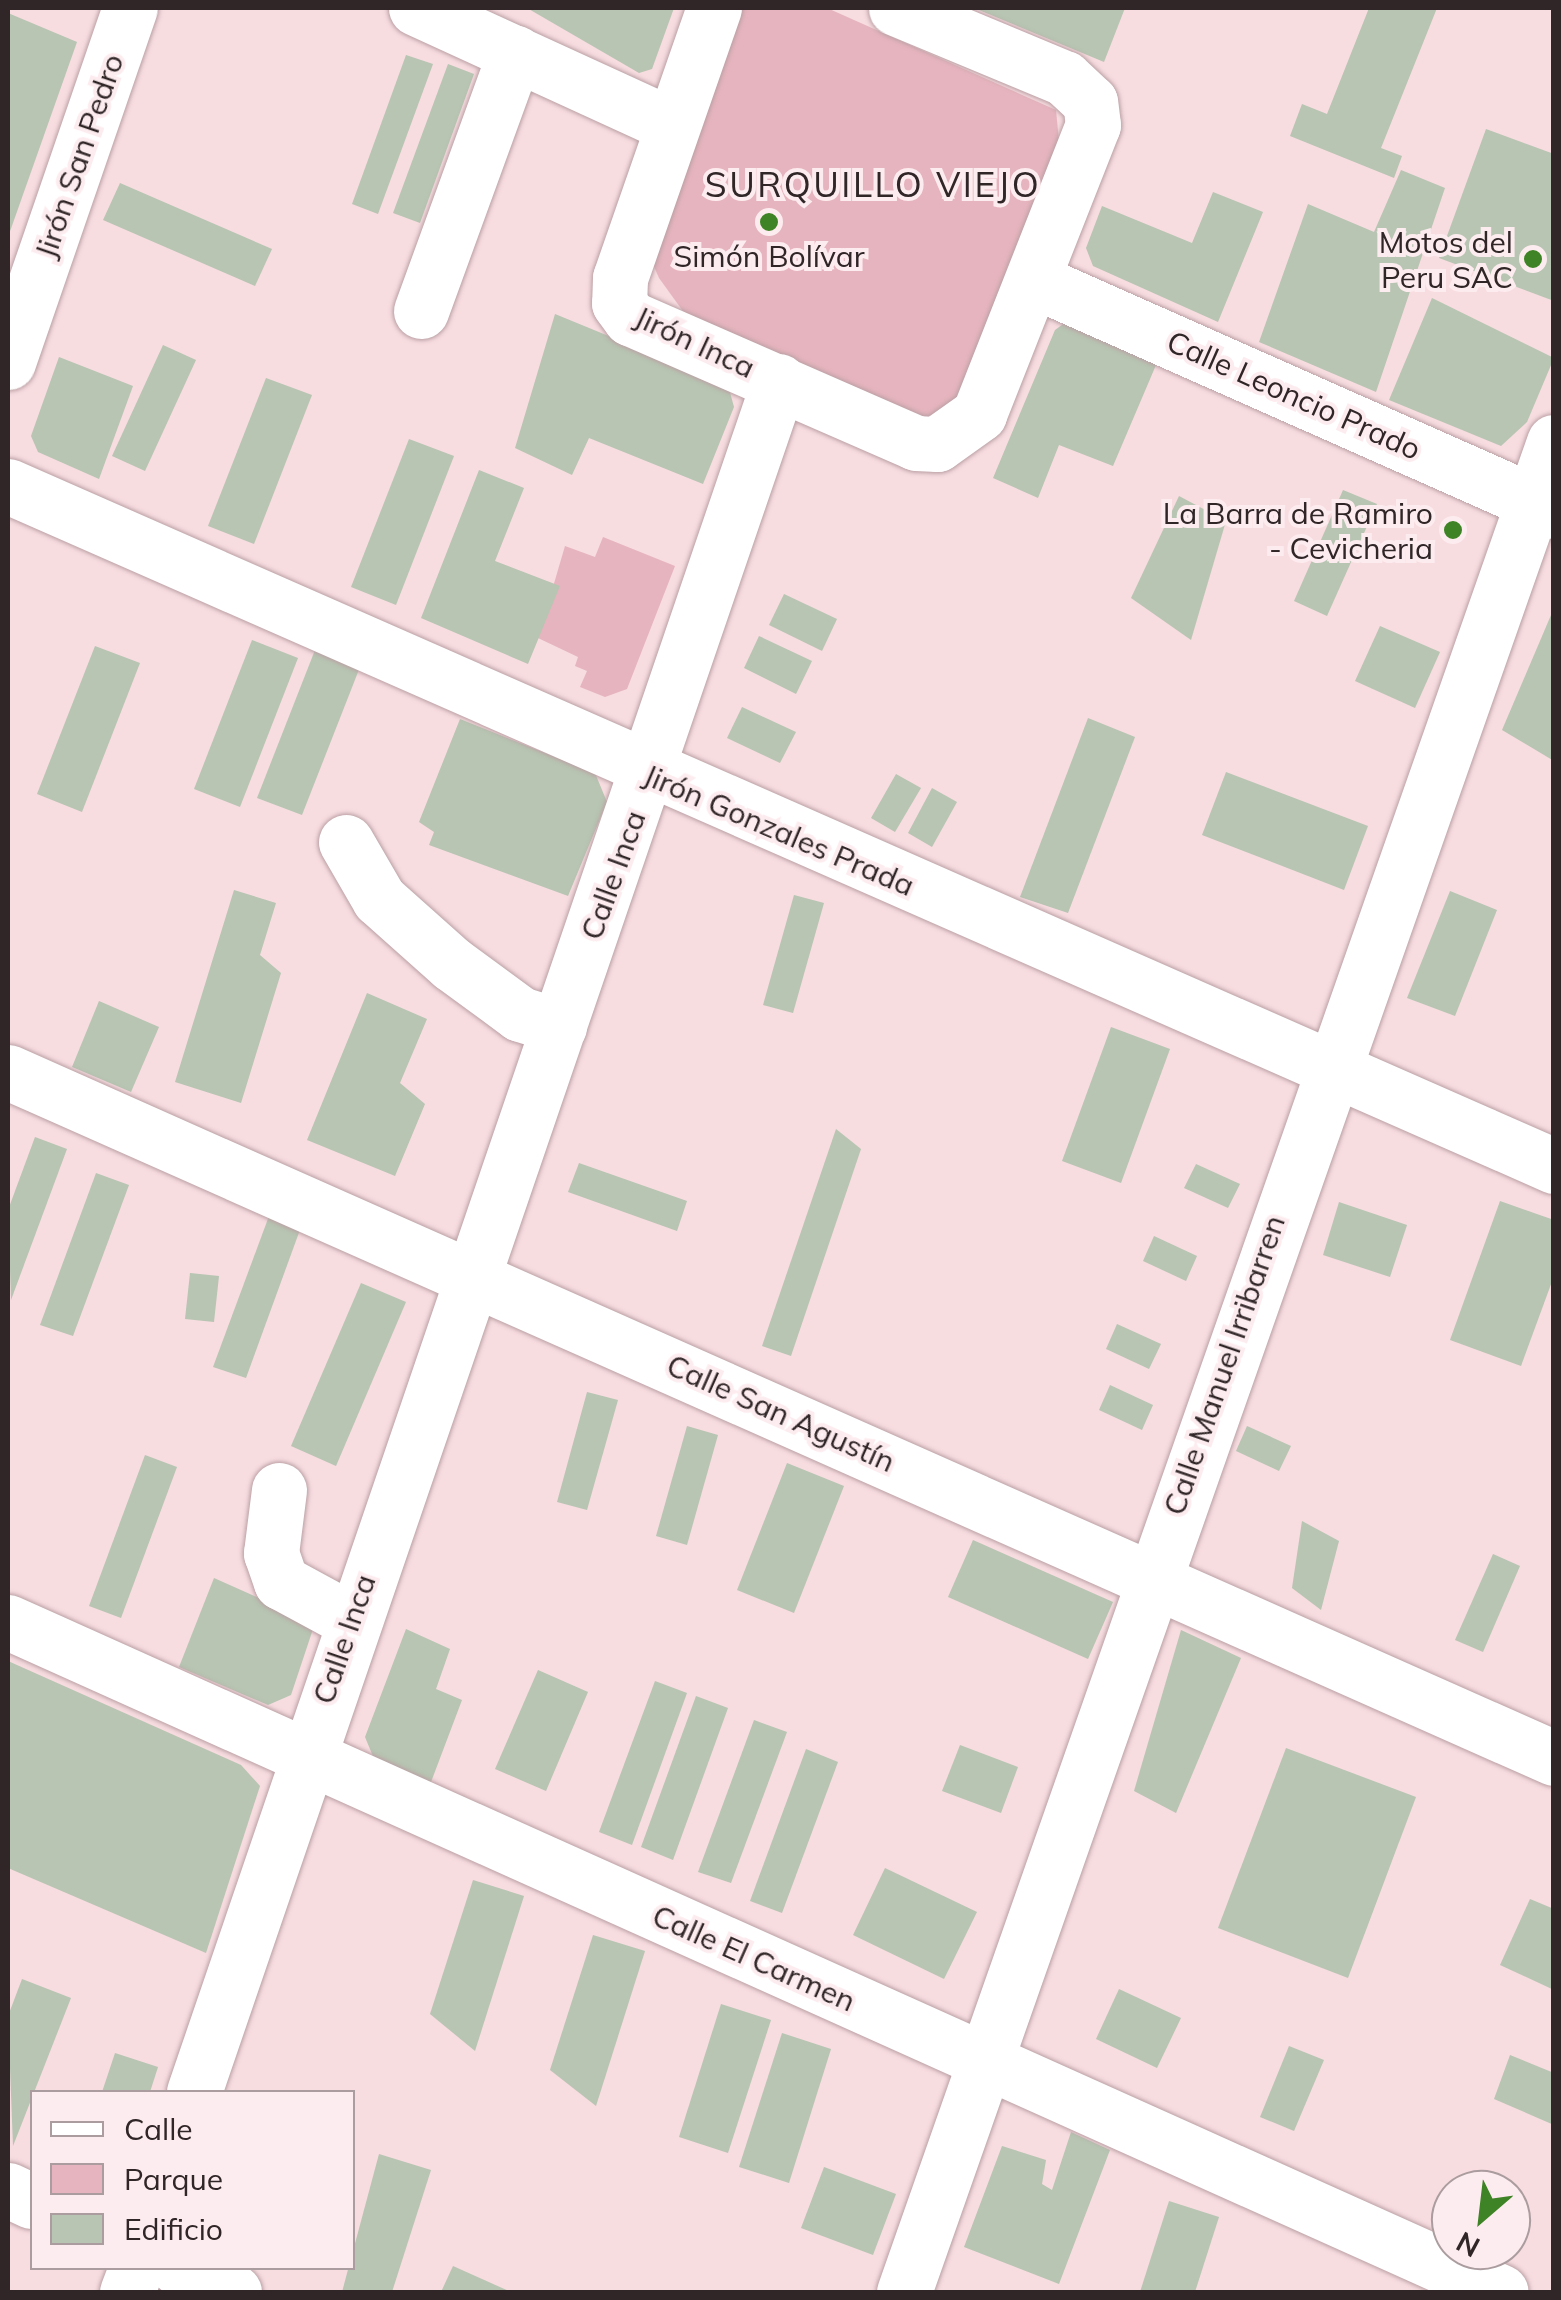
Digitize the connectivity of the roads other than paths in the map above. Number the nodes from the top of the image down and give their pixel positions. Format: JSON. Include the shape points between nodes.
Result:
{"nodes":[{"id":1,"x":130,"y":8,"type":"edge"},
{"id":2,"x":416,"y":8,"type":"edge"},
{"id":3,"x":714,"y":8,"type":"edge"},
{"id":4,"x":903,"y":9,"type":"edge"},
{"id":5,"x":514,"y":53,"type":"junction"},
{"id":6,"x":671,"y":125,"type":"junction"},
{"id":7,"x":1034,"y":280,"type":"junction"},
{"id":8,"x":421,"y":311,"type":"dead end"},
{"id":9,"x":8,"y":362,"type":"edge"},
{"id":10,"x":779,"y":381,"type":"junction"},
{"id":11,"x":1554,"y":442,"type":"edge"},
{"id":12,"x":8,"y":486,"type":"edge"},
{"id":13,"x":1543,"y":506,"type":"edge"},
{"id":14,"x":650,"y":774,"type":"junction"},
{"id":15,"x":346,"y":842,"type":"dead end"},
{"id":16,"x":559,"y":1026,"type":"junction"},
{"id":17,"x":1328,"y":1068,"type":"junction"},
{"id":18,"x":8,"y":1072,"type":"edge"},
{"id":19,"x":1554,"y":1166,"type":"edge"},
{"id":20,"x":470,"y":1275,"type":"junction"},
{"id":21,"x":280,"y":1490,"type":"dead end"},
{"id":22,"x":1150,"y":1576,"type":"junction"},
{"id":23,"x":350,"y":1620,"type":"junction"},
{"id":24,"x":8,"y":1622,"type":"edge"},
{"id":25,"x":304,"y":1756,"type":"junction"},
{"id":26,"x":1554,"y":1758,"type":"edge"},
{"id":27,"x":984,"y":2062,"type":"junction"},
{"id":28,"x":195,"y":2090,"type":"edge"},
{"id":29,"x":183,"y":2270,"type":"edge"},
{"id":30,"x":234,"y":2292,"type":"edge"},
{"id":31,"x":904,"y":2292,"type":"edge"},
{"id":32,"x":1501,"y":2292,"type":"edge"}],
"edges":[{"from":1,"to":9,"type":"street","name":"Jirón San Pedro"},
{"from":2,"to":5,"type":"street"},
{"from":3,"to":6,"type":"street"},
{"from":4,"to":7,"type":"street","via":[[1064,78],[1090,102],[1092,125]]},
{"from":5,"to":6,"type":"street"},
{"from":5,"to":8,"type":"street"},
{"from":6,"to":10,"type":"street","name":"Jirón Inca","via":[[620,303],[630,318]]},
{"from":7,"to":10,"type":"street","via":[[979,414],[952,438],[916,443]]},
{"from":7,"to":13,"type":"street","name":"Calle Leoncio Prado"},
{"from":10,"to":14,"type":"street","name":"Calle Inca"},
{"from":11,"to":13,"type":"street","name":"Calle Manuel Irribarren"},
{"from":12,"to":14,"type":"street","name":"Jirón Gonzales Prada"},
{"from":13,"to":17,"type":"street","name":"Calle Manuel Irribarren"},
{"from":14,"to":16,"type":"street","name":"Calle Inca"},
{"from":14,"to":17,"type":"street","name":"Jirón Gonzales Prada"},
{"from":15,"to":16,"type":"street","via":[[379,899],[452,964],[520,1014]]},
{"from":16,"to":20,"type":"street","name":"Calle Inca"},
{"from":17,"to":19,"type":"street","name":"Jirón Gonzales Prada"},
{"from":17,"to":22,"type":"street","name":"Calle Manuel Irribarren"},
{"from":18,"to":20,"type":"street","name":"Calle San Agustín"},
{"from":20,"to":22,"type":"street","name":"Calle San Agustín"},
{"from":20,"to":23,"type":"street","name":"Calle Inca"},
{"from":21,"to":23,"type":"street","via":[[271,1553],[281,1582]]},
{"from":22,"to":26,"type":"street","name":"Calle San Agustín"},
{"from":22,"to":27,"type":"street","name":"Calle Manuel Irribarren"},
{"from":23,"to":25,"type":"street","name":"Calle Inca"},
{"from":24,"to":25,"type":"street","name":"Calle El Carmen"},
{"from":25,"to":27,"type":"street","name":"Calle El Carmen"},
{"from":25,"to":28,"type":"street","name":"Calle Inca"},
{"from":27,"to":31,"type":"street","name":"Calle Manuel Irribarren"},
{"from":27,"to":32,"type":"street","name":"Calle El Carmen"},
{"from":29,"to":30,"type":"street"}]}
